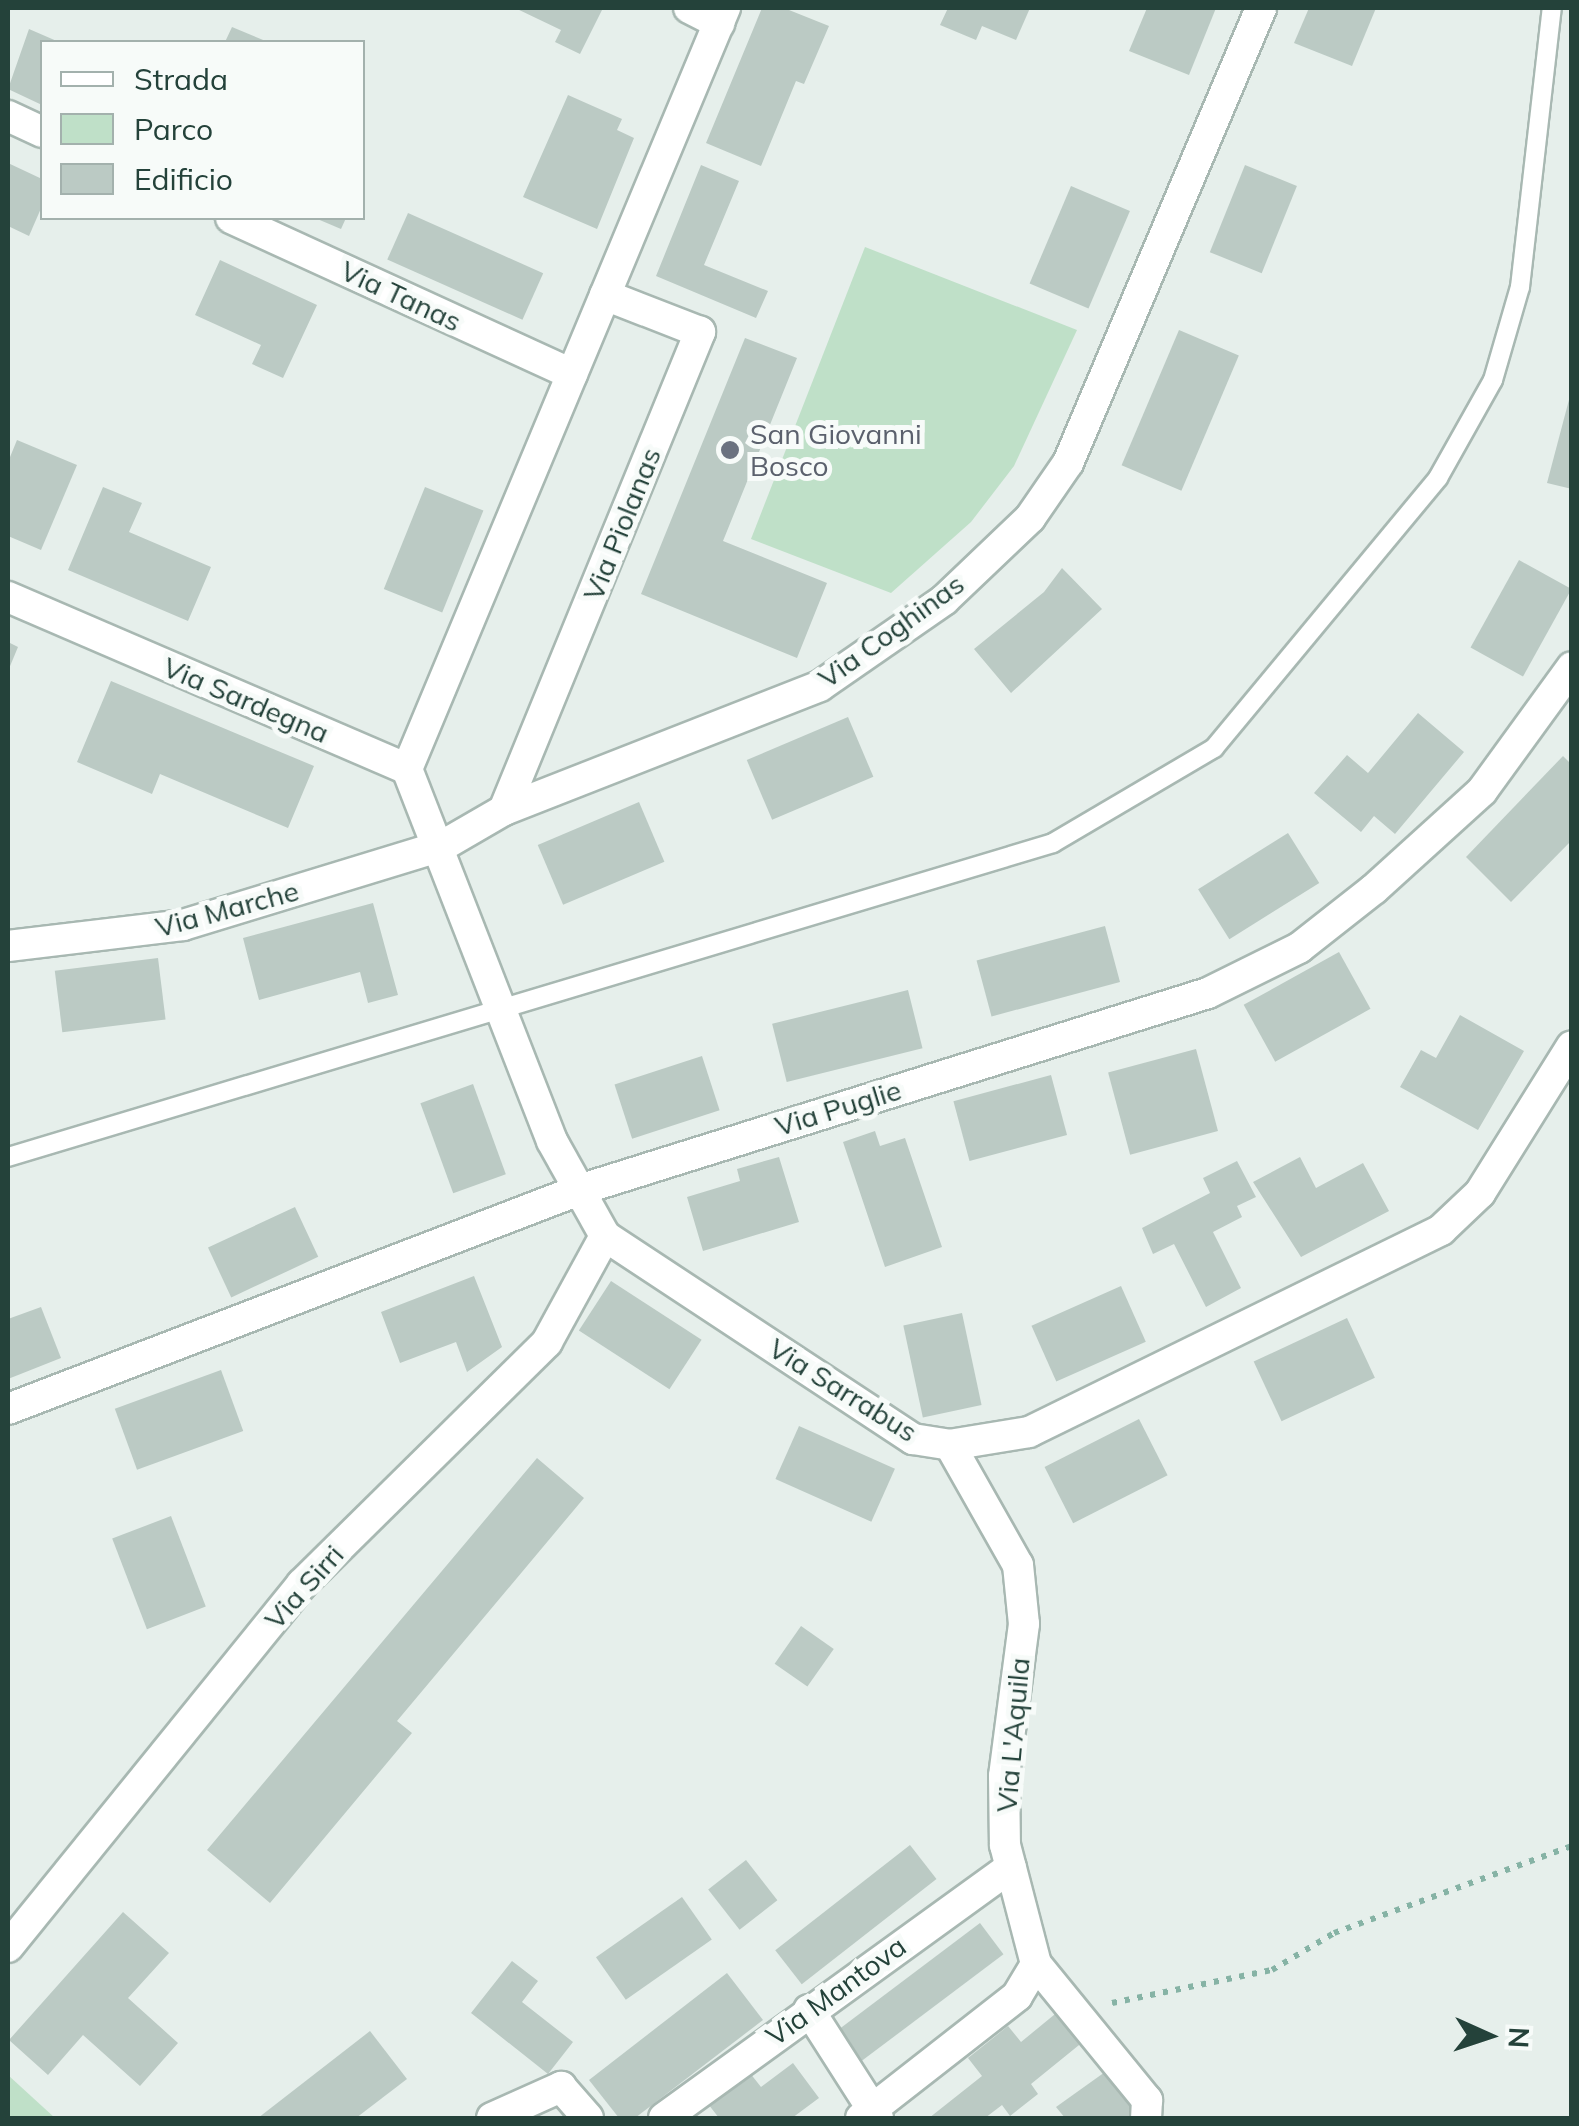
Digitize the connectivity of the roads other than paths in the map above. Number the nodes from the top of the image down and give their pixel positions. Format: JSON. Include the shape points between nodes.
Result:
{"nodes":[{"id":1,"x":689,"y":8,"type":"edge"},
{"id":2,"x":1261,"y":8,"type":"edge"},
{"id":3,"x":1552,"y":8,"type":"edge"},
{"id":4,"x":722,"y":15,"type":"edge"},
{"id":5,"x":8,"y":116,"type":"edge"},
{"id":6,"x":40,"y":131,"type":"edge"},
{"id":7,"x":234,"y":220,"type":"edge"},
{"id":8,"x":605,"y":295,"type":"junction"},
{"id":9,"x":572,"y":374,"type":"junction"},
{"id":10,"x":8,"y":598,"type":"edge"},
{"id":11,"x":1572,"y":667,"type":"edge"},
{"id":12,"x":407,"y":769,"type":"junction"},
{"id":13,"x":504,"y":810,"type":"junction"},
{"id":14,"x":442,"y":846,"type":"junction"},
{"id":15,"x":8,"y":946,"type":"edge"},
{"id":16,"x":503,"y":1010,"type":"junction"},
{"id":17,"x":1572,"y":1046,"type":"edge"},
{"id":18,"x":8,"y":1157,"type":"edge"},
{"id":19,"x":579,"y":1190,"type":"junction"},
{"id":20,"x":604,"y":1236,"type":"junction"},
{"id":21,"x":8,"y":1409,"type":"edge"},
{"id":22,"x":950,"y":1445,"type":"junction"},
{"id":23,"x":1011,"y":1867,"type":"junction"},
{"id":24,"x":8,"y":1947,"type":"edge"},
{"id":25,"x":1036,"y":1964,"type":"junction"},
{"id":26,"x":808,"y":2010,"type":"junction"},
{"id":27,"x":870,"y":2115,"type":"edge"},
{"id":28,"x":492,"y":2118,"type":"edge"},
{"id":29,"x":588,"y":2118,"type":"edge"},
{"id":30,"x":664,"y":2118,"type":"edge"},
{"id":31,"x":1146,"y":2118,"type":"edge"}],
"edges":[{"from":1,"to":4,"type":"street"},
{"from":2,"to":13,"type":"street","name":"Via Coghinas","via":[[1068,464],[1030,518],[944,600],[820,686]]},
{"from":3,"to":16,"type":"lane","via":[[1520,287],[1493,380],[1438,478],[1214,748],[1053,844]]},
{"from":4,"to":8,"type":"street"},
{"from":5,"to":6,"type":"street"},
{"from":7,"to":9,"type":"street","name":"Via Tanas"},
{"from":8,"to":9,"type":"street"},
{"from":8,"to":13,"type":"street","name":"Via Piolanas","via":[[700,332]]},
{"from":9,"to":12,"type":"street"},
{"from":10,"to":12,"type":"street","name":"Via Sardegna"},
{"from":11,"to":19,"type":"street","name":"Via Puglie","via":[[1482,791],[1298,948],[1208,993]]},
{"from":12,"to":14,"type":"street"},
{"from":13,"to":14,"type":"street","name":"Via Coghinas"},
{"from":14,"to":15,"type":"street","name":"Via Marche","via":[[184,925]]},
{"from":14,"to":16,"type":"street","name":"Via Sarrabus"},
{"from":16,"to":18,"type":"lane"},
{"from":16,"to":19,"type":"street","name":"Via Sarrabus","via":[[552,1141]]},
{"from":17,"to":22,"type":"street","name":"Via Sarrabus","via":[[1480,1193],[1440,1230],[1079,1412],[1029,1432]]},
{"from":19,"to":20,"type":"street","name":"Via Sarrabus"},
{"from":19,"to":21,"type":"street","name":"Via Puglie"},
{"from":20,"to":22,"type":"street","name":"Via Sarrabus","via":[[913,1439]]},
{"from":20,"to":24,"type":"street","name":"Via Sirri","via":[[548,1342],[302,1584]]},
{"from":22,"to":23,"type":"street","name":"Via L'Aquila","via":[[1018,1565],[1024,1624],[1004,1776]]},
{"from":23,"to":25,"type":"street","name":"Via L'Aquila"},
{"from":23,"to":26,"type":"street","name":"Via Mantova"},
{"from":25,"to":27,"type":"street","via":[[1017,1996]]},
{"from":25,"to":31,"type":"street","name":"Via L'Aquila","via":[[1147,2100]]},
{"from":26,"to":27,"type":"street"},
{"from":26,"to":30,"type":"street","name":"Via Mantova"},
{"from":28,"to":29,"type":"street","via":[[561,2087]]}]}
